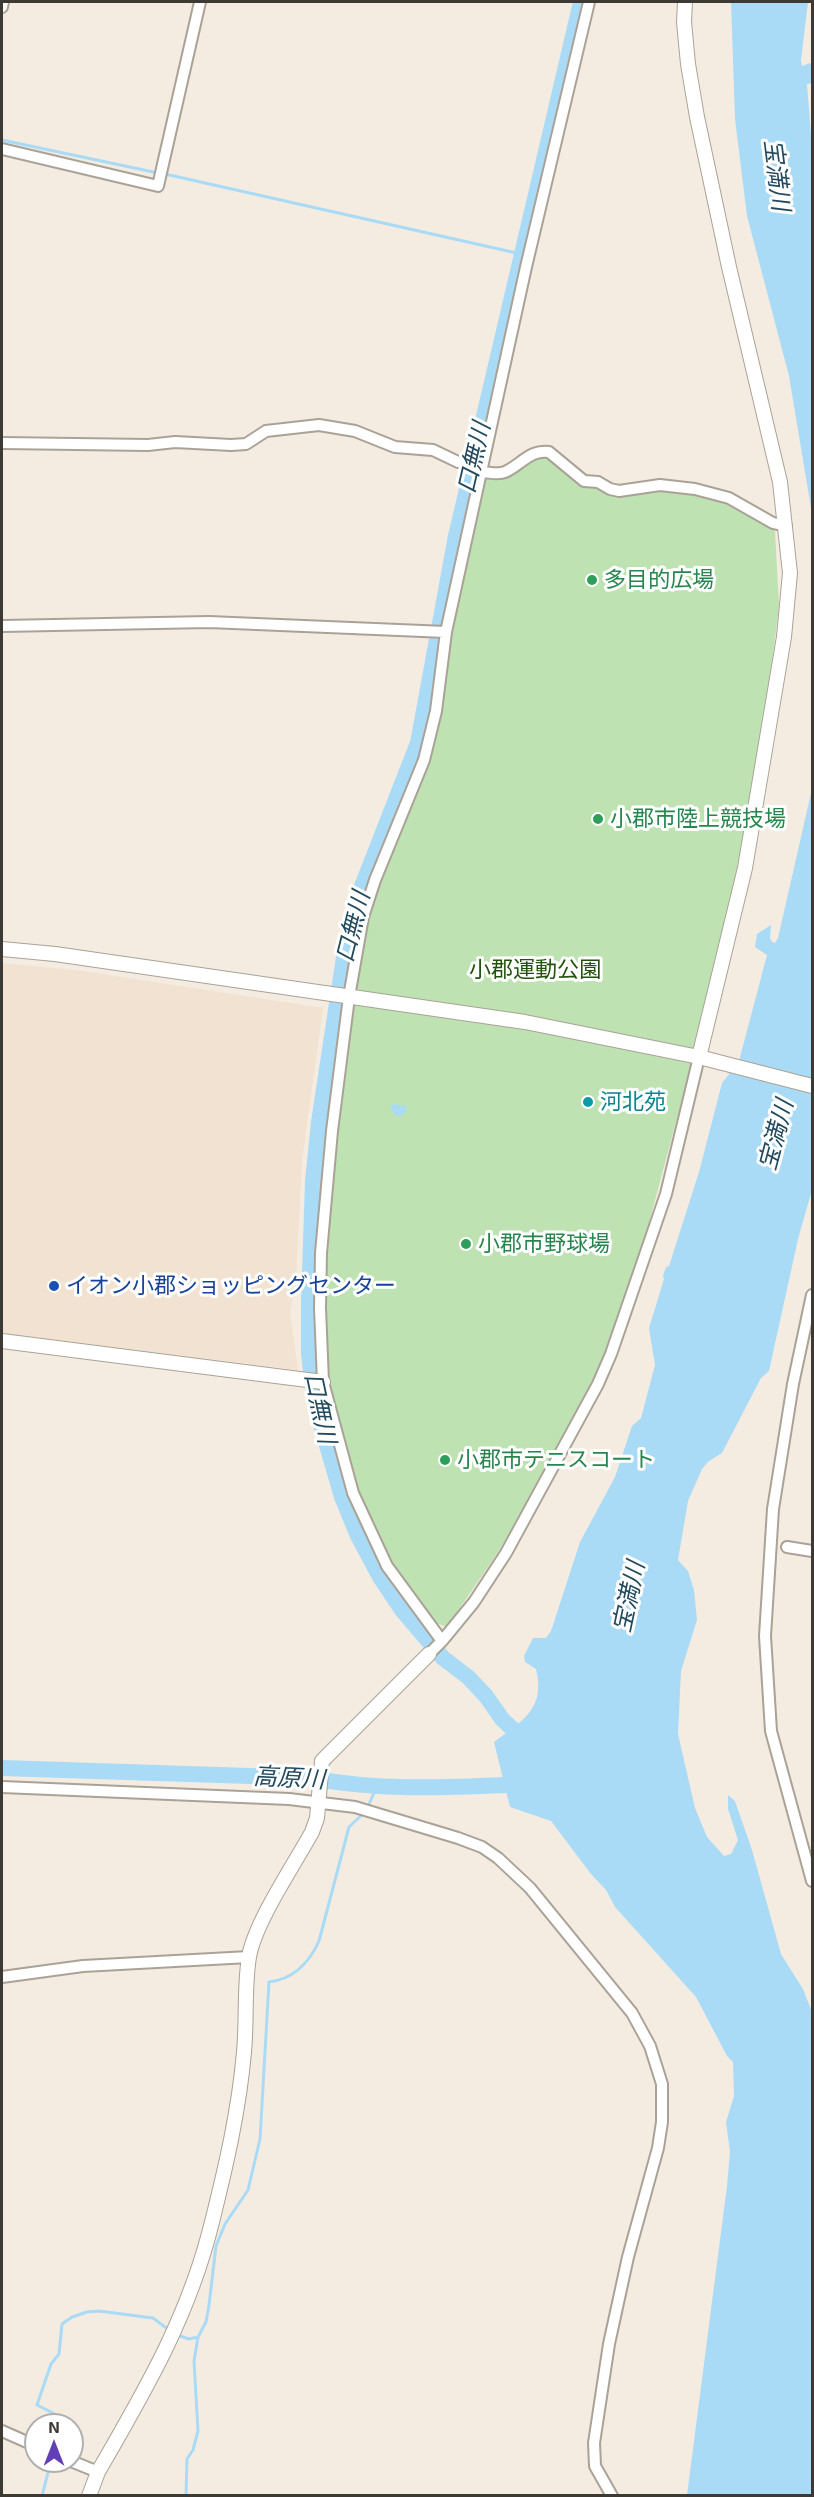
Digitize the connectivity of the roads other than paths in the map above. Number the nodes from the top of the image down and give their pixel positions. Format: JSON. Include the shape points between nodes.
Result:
{"nodes":[{"id":1,"x":3,"y":2,"type":"edge"},
{"id":2,"x":200,"y":2,"type":"edge"},
{"id":3,"x":589,"y":2,"type":"edge"},
{"id":4,"x":685,"y":2,"type":"edge"},
{"id":5,"x":2,"y":7,"type":"edge"},
{"id":6,"x":2,"y":149,"type":"edge"},
{"id":7,"x":2,"y":443,"type":"edge"},
{"id":8,"x":458,"y":462,"type":"dead end"},
{"id":9,"x":481,"y":472,"type":"junction"},
{"id":10,"x":786,"y":526,"type":"junction"},
{"id":11,"x":2,"y":626,"type":"edge"},
{"id":12,"x":446,"y":633,"type":"junction"},
{"id":13,"x":2,"y":949,"type":"edge"},
{"id":14,"x":350,"y":997,"type":"junction"},
{"id":15,"x":704,"y":1058,"type":"junction"},
{"id":16,"x":813,"y":1086,"type":"edge"},
{"id":17,"x":813,"y":1295,"type":"edge"},
{"id":18,"x":2,"y":1341,"type":"edge"},
{"id":19,"x":323,"y":1382,"type":"junction"},
{"id":20,"x":788,"y":1546,"type":"dead end"},
{"id":21,"x":813,"y":1551,"type":"edge"},
{"id":22,"x":442,"y":1641,"type":"junction"},
{"id":23,"x":429,"y":1654,"type":"joint"},
{"id":24,"x":2,"y":1787,"type":"edge"},
{"id":25,"x":319,"y":1801,"type":"junction"},
{"id":26,"x":813,"y":1881,"type":"edge"},
{"id":27,"x":249,"y":1957,"type":"junction"},
{"id":28,"x":2,"y":1977,"type":"edge"},
{"id":29,"x":2,"y":2431,"type":"edge"},
{"id":30,"x":24,"y":2441,"type":"edge"},
{"id":31,"x":84,"y":2466,"type":"edge"},
{"id":32,"x":98,"y":2472,"type":"junction"},
{"id":33,"x":89,"y":2496,"type":"edge"},
{"id":34,"x":612,"y":2496,"type":"edge"}],
"edges":[{"from":1,"to":5,"type":"street"},
{"from":2,"to":6,"type":"street","via":[[158,186]]},
{"from":3,"to":9,"type":"street"},
{"from":4,"to":10,"type":"street","via":[[688,64],[698,117],[780,482]]},
{"from":7,"to":8,"type":"street","via":[[231,445],[246,444],[266,430],[319,425],[355,430],[395,447],[433,450]]},
{"from":9,"to":10,"type":"street","via":[[502,473],[533,453],[545,451],[584,482],[598,482],[619,491],[660,485],[695,489],[729,498],[773,523]]},
{"from":9,"to":12,"type":"street"},
{"from":10,"to":15,"type":"street","via":[[788,608],[762,773]]},
{"from":11,"to":12,"type":"street","via":[[209,622]]},
{"from":12,"to":14,"type":"street","via":[[436,711],[423,760],[363,917]]},
{"from":13,"to":14,"type":"street"},
{"from":14,"to":15,"type":"street","via":[[525,1022]]},
{"from":14,"to":19,"type":"street","via":[[321,1253]]},
{"from":15,"to":16,"type":"street"},
{"from":15,"to":22,"type":"street","via":[[666,1194],[607,1364],[511,1544],[474,1602]]},
{"from":17,"to":26,"type":"street","via":[[793,1384],[773,1509],[765,1636],[771,1731]]},
{"from":18,"to":19,"type":"street"},
{"from":19,"to":22,"type":"street","via":[[352,1493],[387,1566]]},
{"from":20,"to":21,"type":"street"},
{"from":22,"to":23,"type":"street"},
{"from":23,"to":25,"type":"street","via":[[322,1761]]},
{"from":24,"to":25,"type":"street"},
{"from":25,"to":27,"type":"street","via":[[312,1832],[255,1937]]},
{"from":25,"to":34,"type":"street","via":[[355,1807],[458,1838],[498,1858],[530,1888],[624,2004],[650,2046],[662,2084],[662,2122],[609,2344],[594,2443],[595,2466]]},
{"from":27,"to":28,"type":"street","via":[[83,1966]]},
{"from":27,"to":32,"type":"street","via":[[237,2111],[212,2224],[174,2335]]},
{"from":29,"to":30,"type":"street"},
{"from":31,"to":32,"type":"street"},
{"from":32,"to":33,"type":"street"}]}
